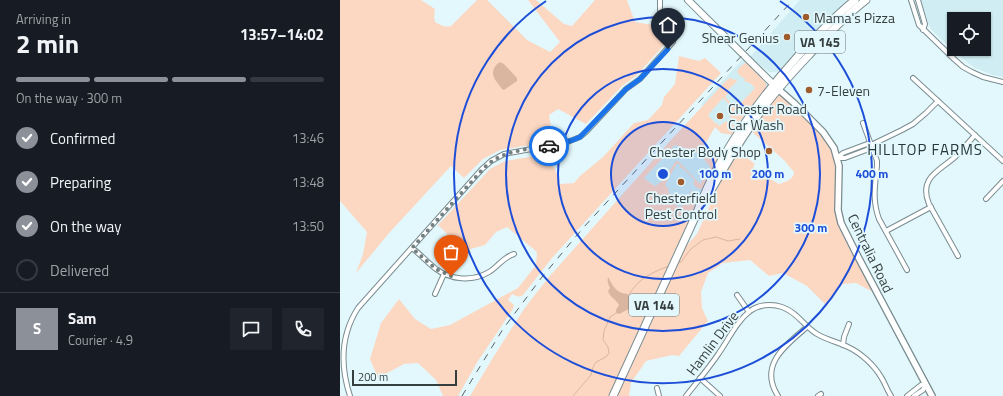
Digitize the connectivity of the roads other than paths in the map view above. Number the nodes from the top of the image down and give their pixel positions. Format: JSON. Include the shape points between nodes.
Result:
{"nodes":[{"id":1,"x":660,"y":0,"type":"edge"},
{"id":2,"x":688,"y":0,"type":"edge"},
{"id":3,"x":855,"y":0,"type":"edge"},
{"id":4,"x":866,"y":0,"type":"edge"},
{"id":5,"x":911,"y":0,"type":"edge"},
{"id":6,"x":918,"y":0,"type":"edge"},
{"id":7,"x":923,"y":30,"type":"junction"},
{"id":8,"x":912,"y":78,"type":"dead end"},
{"id":9,"x":1003,"y":82,"type":"edge"},
{"id":10,"x":776,"y":87,"type":"junction"},
{"id":11,"x":938,"y":101,"type":"junction"},
{"id":12,"x":864,"y":123,"type":"dead end"},
{"id":13,"x":975,"y":135,"type":"junction"},
{"id":14,"x":871,"y":145,"type":"junction"},
{"id":15,"x":837,"y":158,"type":"junction"},
{"id":16,"x":1003,"y":161,"type":"edge"},
{"id":17,"x":1003,"y":181,"type":"edge"},
{"id":18,"x":986,"y":199,"type":"dead end"},
{"id":19,"x":931,"y":207,"type":"junction"},
{"id":20,"x":886,"y":231,"type":"junction"},
{"id":21,"x":412,"y":248,"type":"junction"},
{"id":22,"x":514,"y":254,"type":"dead end"},
{"id":23,"x":958,"y":256,"type":"dead end"},
{"id":24,"x":907,"y":270,"type":"dead end"},
{"id":25,"x":444,"y":274,"type":"junction"},
{"id":26,"x":435,"y":294,"type":"dead end"},
{"id":27,"x":737,"y":295,"type":"dead end"},
{"id":28,"x":750,"y":312,"type":"junction"},
{"id":29,"x":849,"y":324,"type":"dead end"},
{"id":30,"x":808,"y":327,"type":"junction"},
{"id":31,"x":843,"y":345,"type":"junction"},
{"id":32,"x":700,"y":378,"type":"junction"},
{"id":33,"x":926,"y":384,"type":"junction"},
{"id":34,"x":657,"y":388,"type":"dead end"},
{"id":35,"x":350,"y":396,"type":"edge"},
{"id":36,"x":613,"y":396,"type":"edge"},
{"id":37,"x":659,"y":396,"type":"edge"},
{"id":38,"x":686,"y":396,"type":"edge"},
{"id":39,"x":720,"y":396,"type":"edge"},
{"id":40,"x":778,"y":396,"type":"edge"},
{"id":41,"x":891,"y":396,"type":"edge"},
{"id":42,"x":907,"y":396,"type":"edge"},
{"id":43,"x":914,"y":396,"type":"edge"},
{"id":44,"x":932,"y":396,"type":"edge"}],
"edges":[{"from":1,"to":21,"type":"street","via":[[660,10],[672,31],[673,42],[640,79],[626,89],[580,137],[573,141],[504,154],[491,161]]},
{"from":2,"to":10,"type":"main road","name":"Centralia Road"},
{"from":3,"to":10,"type":"main road","number":"VA 145","via":[[821,31]]},
{"from":4,"to":10,"type":"main road","number":"VA 145","via":[[828,33]]},
{"from":5,"to":7,"type":"street"},
{"from":6,"to":7,"type":"street","via":[[925,24]]},
{"from":7,"to":9,"type":"street","via":[[965,68]]},
{"from":8,"to":11,"type":"street"},
{"from":10,"to":15,"type":"street","name":"Centralia Road","via":[[824,132]]},
{"from":10,"to":36,"type":"main road","number":"VA 144","via":[[696,215]]},
{"from":11,"to":13,"type":"street"},
{"from":11,"to":14,"type":"street","via":[[913,124]]},
{"from":12,"to":14,"type":"street"},
{"from":13,"to":16,"type":"street"},
{"from":13,"to":19,"type":"street","via":[[956,156],[928,180],[926,197]]},
{"from":14,"to":15,"type":"street","via":[[869,149],[845,158]]},
{"from":14,"to":20,"type":"street","via":[[878,166],[874,189],[875,204]]},
{"from":15,"to":33,"type":"street","name":"Centralia Road","via":[[838,210],[841,223]]},
{"from":17,"to":18,"type":"street"},
{"from":19,"to":20,"type":"street"},
{"from":19,"to":23,"type":"street"},
{"from":20,"to":24,"type":"street"},
{"from":21,"to":25,"type":"street"},
{"from":21,"to":35,"type":"street","via":[[358,308],[346,328],[341,362],[342,374]]},
{"from":22,"to":25,"type":"street","via":[[484,275],[475,278],[460,279]]},
{"from":25,"to":26,"type":"street"},
{"from":27,"to":28,"type":"street"},
{"from":28,"to":30,"type":"street","name":"Hamlin Drive","via":[[762,306],[783,307],[793,312]]},
{"from":28,"to":32,"type":"street","name":"Hamlin Drive","via":[[738,324]]},
{"from":29,"to":31,"type":"street"},
{"from":30,"to":31,"type":"street","name":"Hamlin Drive","via":[[819,335]]},
{"from":30,"to":40,"type":"street","via":[[784,347],[773,362],[772,379]]},
{"from":31,"to":41,"type":"street","name":"Hamlin Drive","via":[[857,352],[871,364]]},
{"from":32,"to":38,"type":"street","name":"Hamlin Drive"},
{"from":32,"to":39,"type":"street"},
{"from":33,"to":42,"type":"street","via":[[920,385]]},
{"from":33,"to":43,"type":"street","via":[[923,390]]},
{"from":33,"to":44,"type":"street","name":"Centralia Road"},
{"from":34,"to":37,"type":"street"}]}
